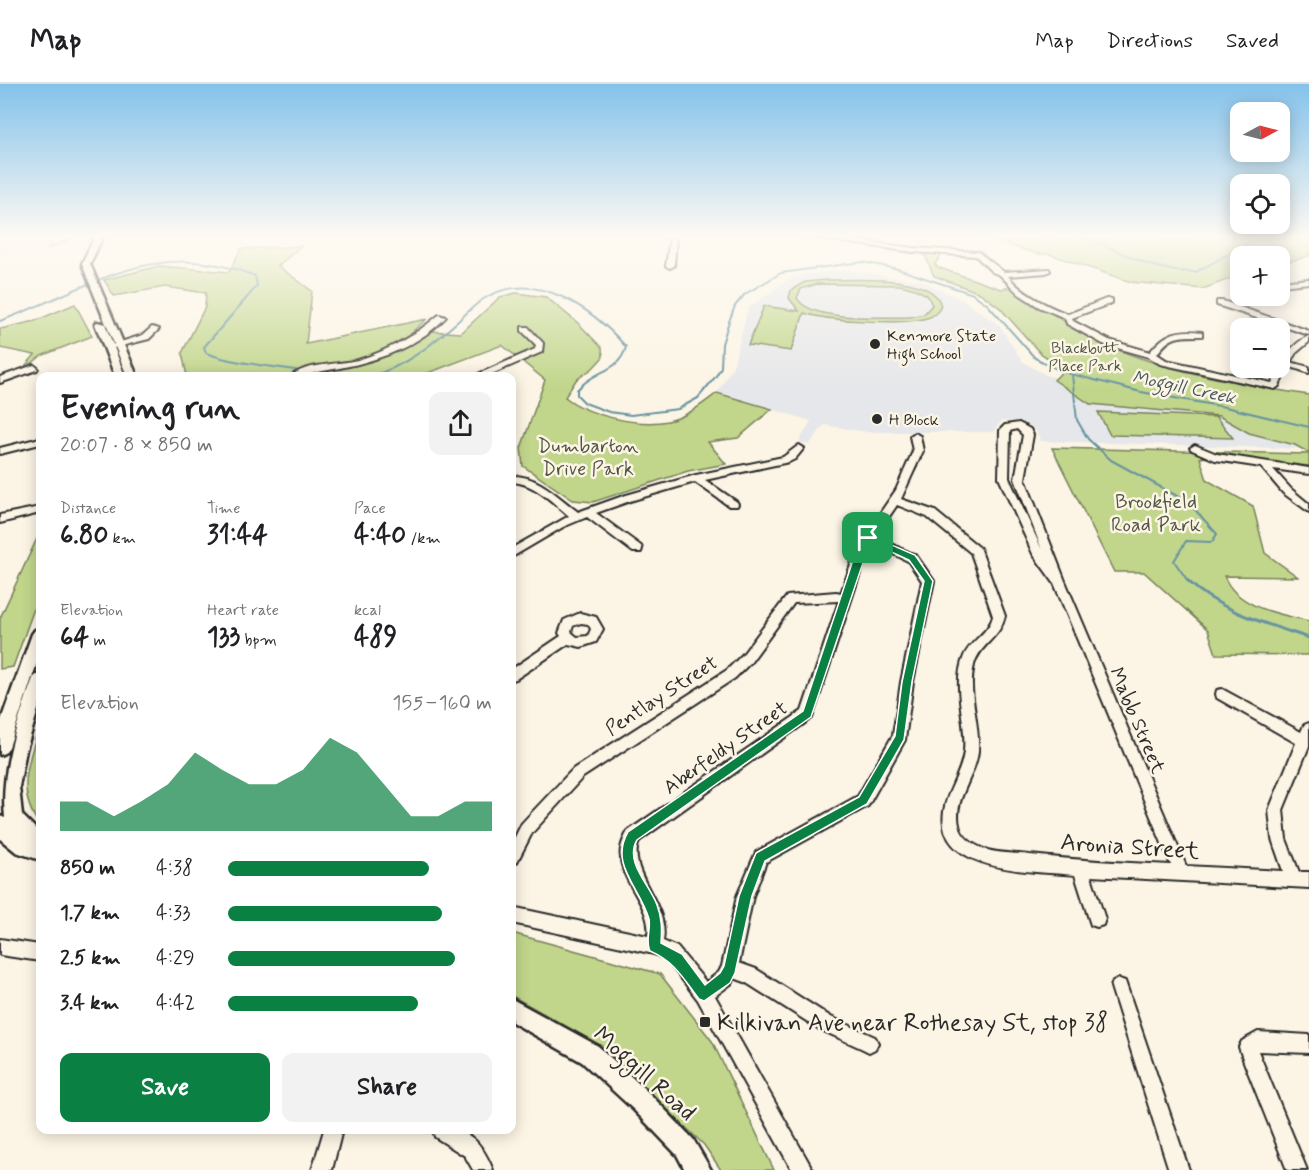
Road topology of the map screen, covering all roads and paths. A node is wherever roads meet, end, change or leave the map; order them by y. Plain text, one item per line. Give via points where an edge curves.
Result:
1 (91, 287) edge
2 (1014, 287) edge
3 (1108, 301) dead end
4 (1220, 303) dead end
5 (442, 317) dead end
6 (1068, 317) junction
7 (155, 329) dead end
8 (525, 329) dead end
9 (1199, 334) dead end
10 (1309, 335) edge
11 (114, 346) junction
12 (1152, 355) junction
13 (1290, 356) edge
14 (1290, 364) edge
15 (34, 368) dead end
16 (1309, 370) edge
17 (119, 372) edge
18 (130, 372) edge
19 (306, 372) edge
20 (493, 372) edge
21 (1230, 378) edge
22 (1230, 378) edge
23 (1280, 378) edge
24 (0, 380) edge
25 (915, 436) dead end
26 (36, 442) edge
27 (799, 448) dead end
28 (1196, 448) dead end
29 (0, 451) edge
30 (1263, 463) junction
31 (1309, 471) edge
32 (516, 478) edge
33 (696, 478) junction
34 (895, 500) junction
35 (733, 504) dead end
36 (1309, 509) edge
37 (36, 511) edge
38 (588, 512) junction
39 (576, 516) junction
40 (0, 519) edge
41 (868, 538) junction
42 (637, 549) dead end
43 (516, 551) edge
44 (1059, 581) junction
45 (844, 598) junction
46 (568, 638) dead end
47 (36, 646) edge
48 (516, 672) edge
49 (36, 689) edge
50 (1222, 694) dead end
51 (19, 696) junction
52 (36, 697) edge
53 (1306, 735) edge
54 (0, 747) edge
55 (0, 825) edge
56 (36, 840) edge
57 (516, 849) edge
58 (36, 850) edge
59 (1081, 868) junction
60 (1182, 874) junction
61 (1302, 879) edge
62 (516, 916) edge
63 (1097, 919) dead end
64 (654, 946) junction
65 (0, 947) edge
66 (36, 952) edge
67 (730, 968) junction
68 (1119, 987) dead end
69 (704, 994) junction
70 (516, 1012) edge
71 (869, 1043) dead end
72 (1309, 1044) edge
73 (332, 1134) edge
74 (448, 1134) edge
75 (322, 1170) edge
76 (483, 1170) edge
77 (699, 1170) edge
78 (803, 1170) edge
79 (1179, 1170) edge
80 (1297, 1170) edge

1 - 11 main road
2 - 6 street
3 - 6 street
4 - 10 street
5 - 19 street via 428,330 369,360
6 - 12 street via 1070,322 1106,342
7 - 11 street via 146,337
8 - 20 street via 540,345 539,350
9 - 12 street via 1165,338
10 - 13 street
11 - 17 main road
11 - 18 main road
12 - 21 street via 1190,370
14 - 16 street
15 - 24 street
22 - 23 street via 1270,386 1277,385
25 - 34 street, Aberfeldy Street via 918,451
26 - 29 street
27 - 33 street via 786,460
28 - 30 street via 1215,457
30 - 31 street
30 - 36 street
32 - 39 street via 529,481
33 - 35 street
33 - 38 street
34 - 41 street, Aberfeldy Street
34 - 59 street, Aronia Street via 931,514 976,551 999,616 968,662 971,753 953,805 950,821 955,836 970,850 989,858
37 - 40 street
38 - 39 street
38 - 42 street
39 - 43 street
41 - 45 street, Aberfeldy Street
41 - 67 street via 912,558 928,581 900,736 863,801 761,857 745,896
44 - 44 street, Mabb Street via 1038,554 1004,478 1008,427 1024,428 1028,435 1020,479
44 - 60 street, Mabb Street
45 - 57 street, Pentlay Street via 791,599 731,674 579,772 527,828
45 - 64 street, Aberfeldy Street via 807,714 633,836 627,845 627,860 656,922
46 - 48 street
47 - 51 main road
49 - 51 street
50 - 53 street
51 - 54 main road
52 - 56 main road via 9,774 8,790 15,821
53 - 61 street via 1276,810 1279,839
55 - 58 main road via 15,843
59 - 60 street, Aronia Street
59 - 63 street
60 - 61 street, Aronia Street
62 - 64 street
64 - 69 street via 671,953
65 - 66 street
67 - 69 street via 725,978
67 - 71 street via 750,975 825,1023
68 - 79 street
69 - 78 street
70 - 77 main road, Moggill Road via 590,1054 685,1147
72 - 80 street via 1258,1041 1248,1047
73 - 75 street
74 - 76 street via 472,1149

